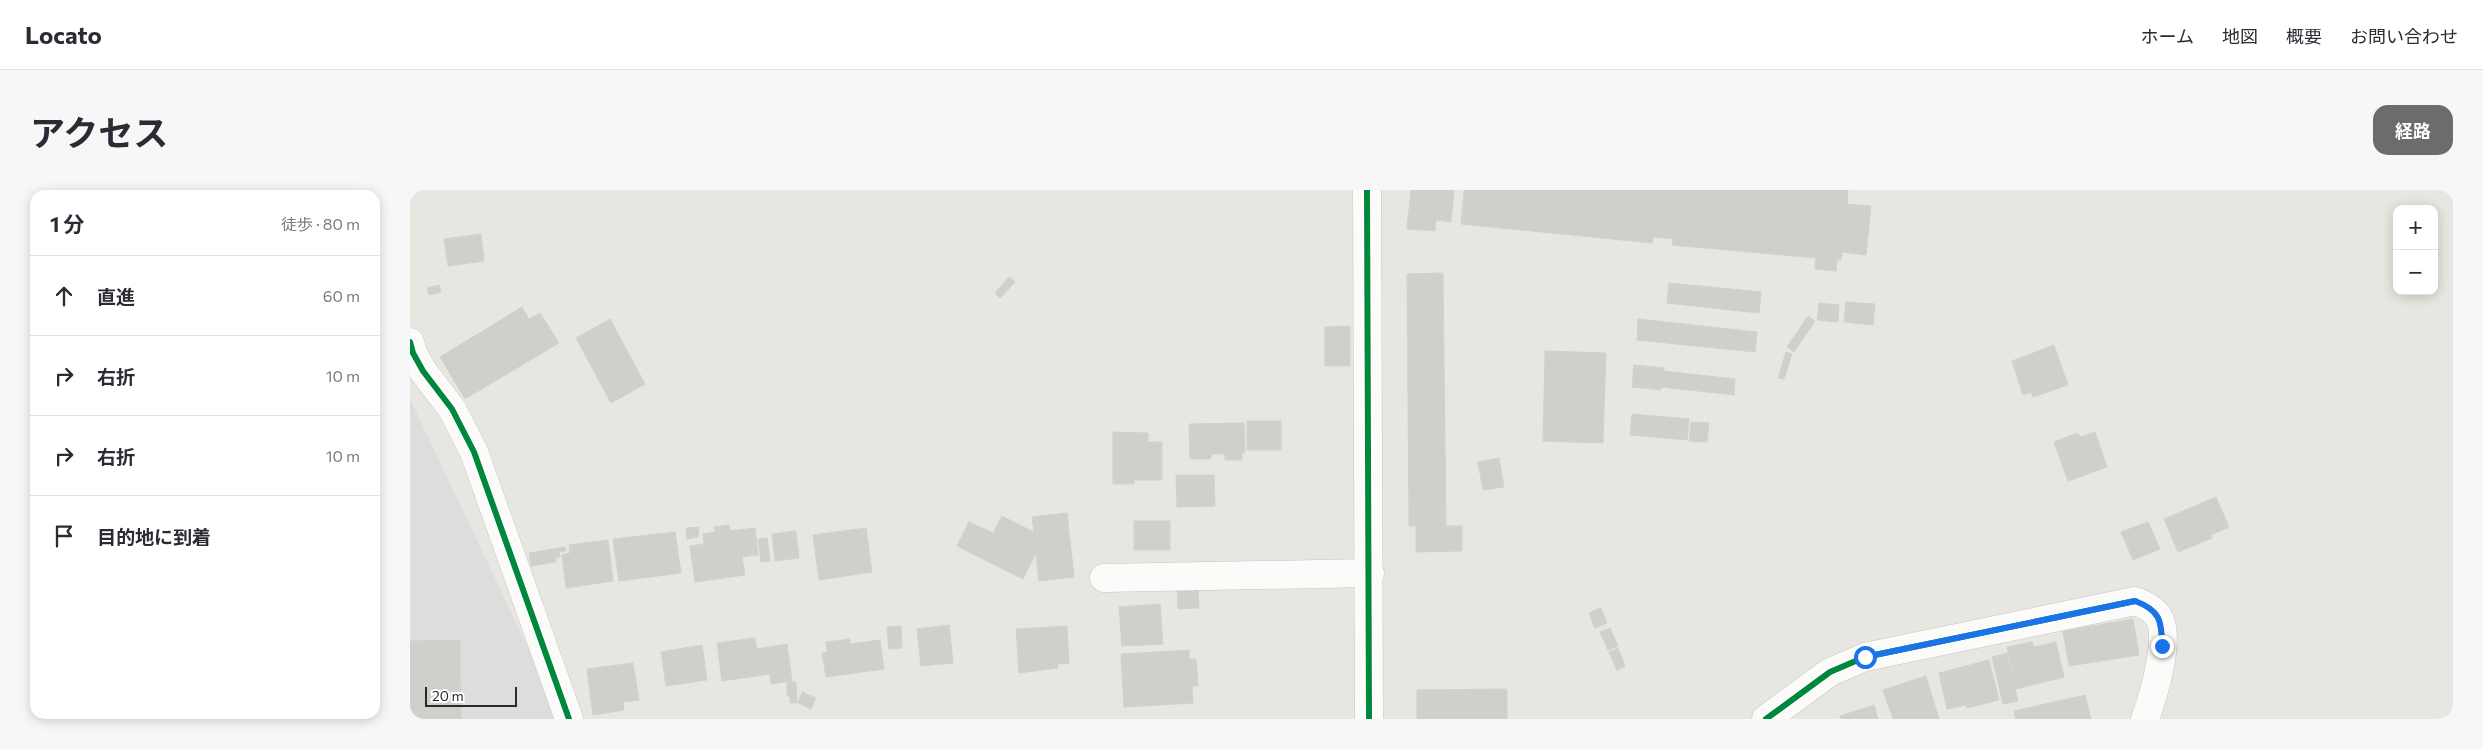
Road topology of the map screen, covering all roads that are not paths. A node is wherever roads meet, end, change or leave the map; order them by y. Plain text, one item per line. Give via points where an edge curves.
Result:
1 (1367, 190) edge
2 (410, 342) edge
3 (1370, 573) junction
4 (1104, 578) dead end
5 (569, 719) edge
6 (1369, 719) edge
7 (1766, 719) edge
8 (2145, 719) edge

1 - 3 street
2 - 5 street via 420,365 452,409 474,452
3 - 4 street
3 - 6 street
7 - 8 street via 1830,672 1865,657 2135,601 2147,606 2158,617 2162,628 2154,695

